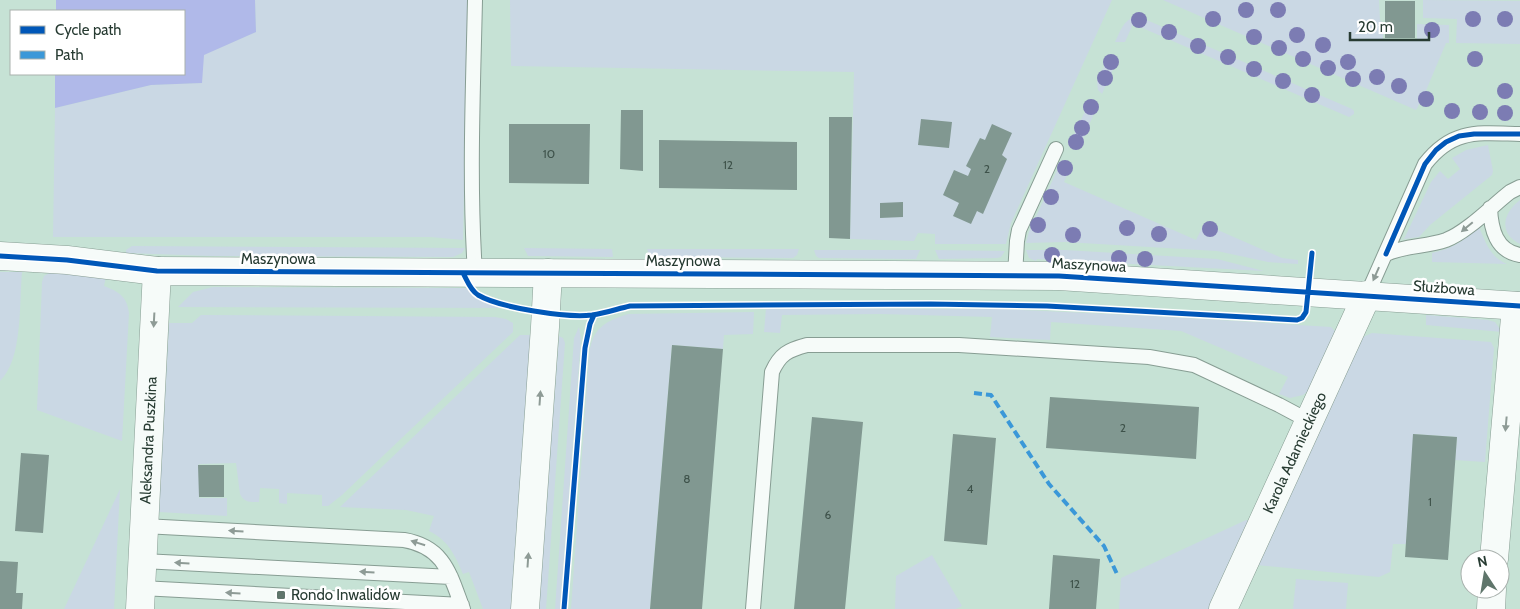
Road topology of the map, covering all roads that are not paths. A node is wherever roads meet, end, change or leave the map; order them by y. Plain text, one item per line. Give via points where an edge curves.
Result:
1 (475, 0) edge
2 (1520, 134) edge
3 (1056, 149) dead end
4 (1520, 187) edge
5 (1490, 208) junction
6 (1386, 254) junction
7 (1520, 255) edge
8 (0, 256) edge
9 (157, 271) junction
10 (474, 273) junction
11 (548, 273) junction
12 (1015, 275) junction
13 (1367, 295) junction
14 (1518, 306) edge
15 (1515, 390) edge
16 (1309, 421) junction
17 (144, 526) junction
18 (1495, 549) edge
19 (142, 561) junction
20 (451, 576) junction
21 (141, 598) edge
22 (462, 607) edge
23 (525, 609) edge
24 (753, 609) edge
25 (1223, 609) edge

1 - 10 lane
2 - 6 lane via 1460,136 1436,150 1425,164
3 - 12 lane via 1019,230
4 - 5 lane
5 -> 6 lane via 1458,235
5 - 7 lane via 1491,221 1501,246
6 -> 13 lane
8 - 9 street, Maszynowa
9 - 10 street, Maszynowa
9 -> 17 street, Aleksandra Puszkina
10 - 11 street, Maszynowa
11 - 12 street, Maszynowa
23 -> 11 street
12 - 13 street, Maszynowa
13 - 14 street, Służbowa
13 - 16 street, Karola Adamieckiego
14 - 15 street
15 -> 18 street
16 - 24 lane via 1194,365 1149,357 959,345 807,345 796,348 786,352 772,372
16 - 25 street, Karola Adamieckiego
17 - 19 street, Aleksandra Puszkina
20 -> 17 lane via 437,555 417,542
20 -> 19 lane
19 - 21 street, Aleksandra Puszkina
20 - 22 lane
22 -> 21 lane

